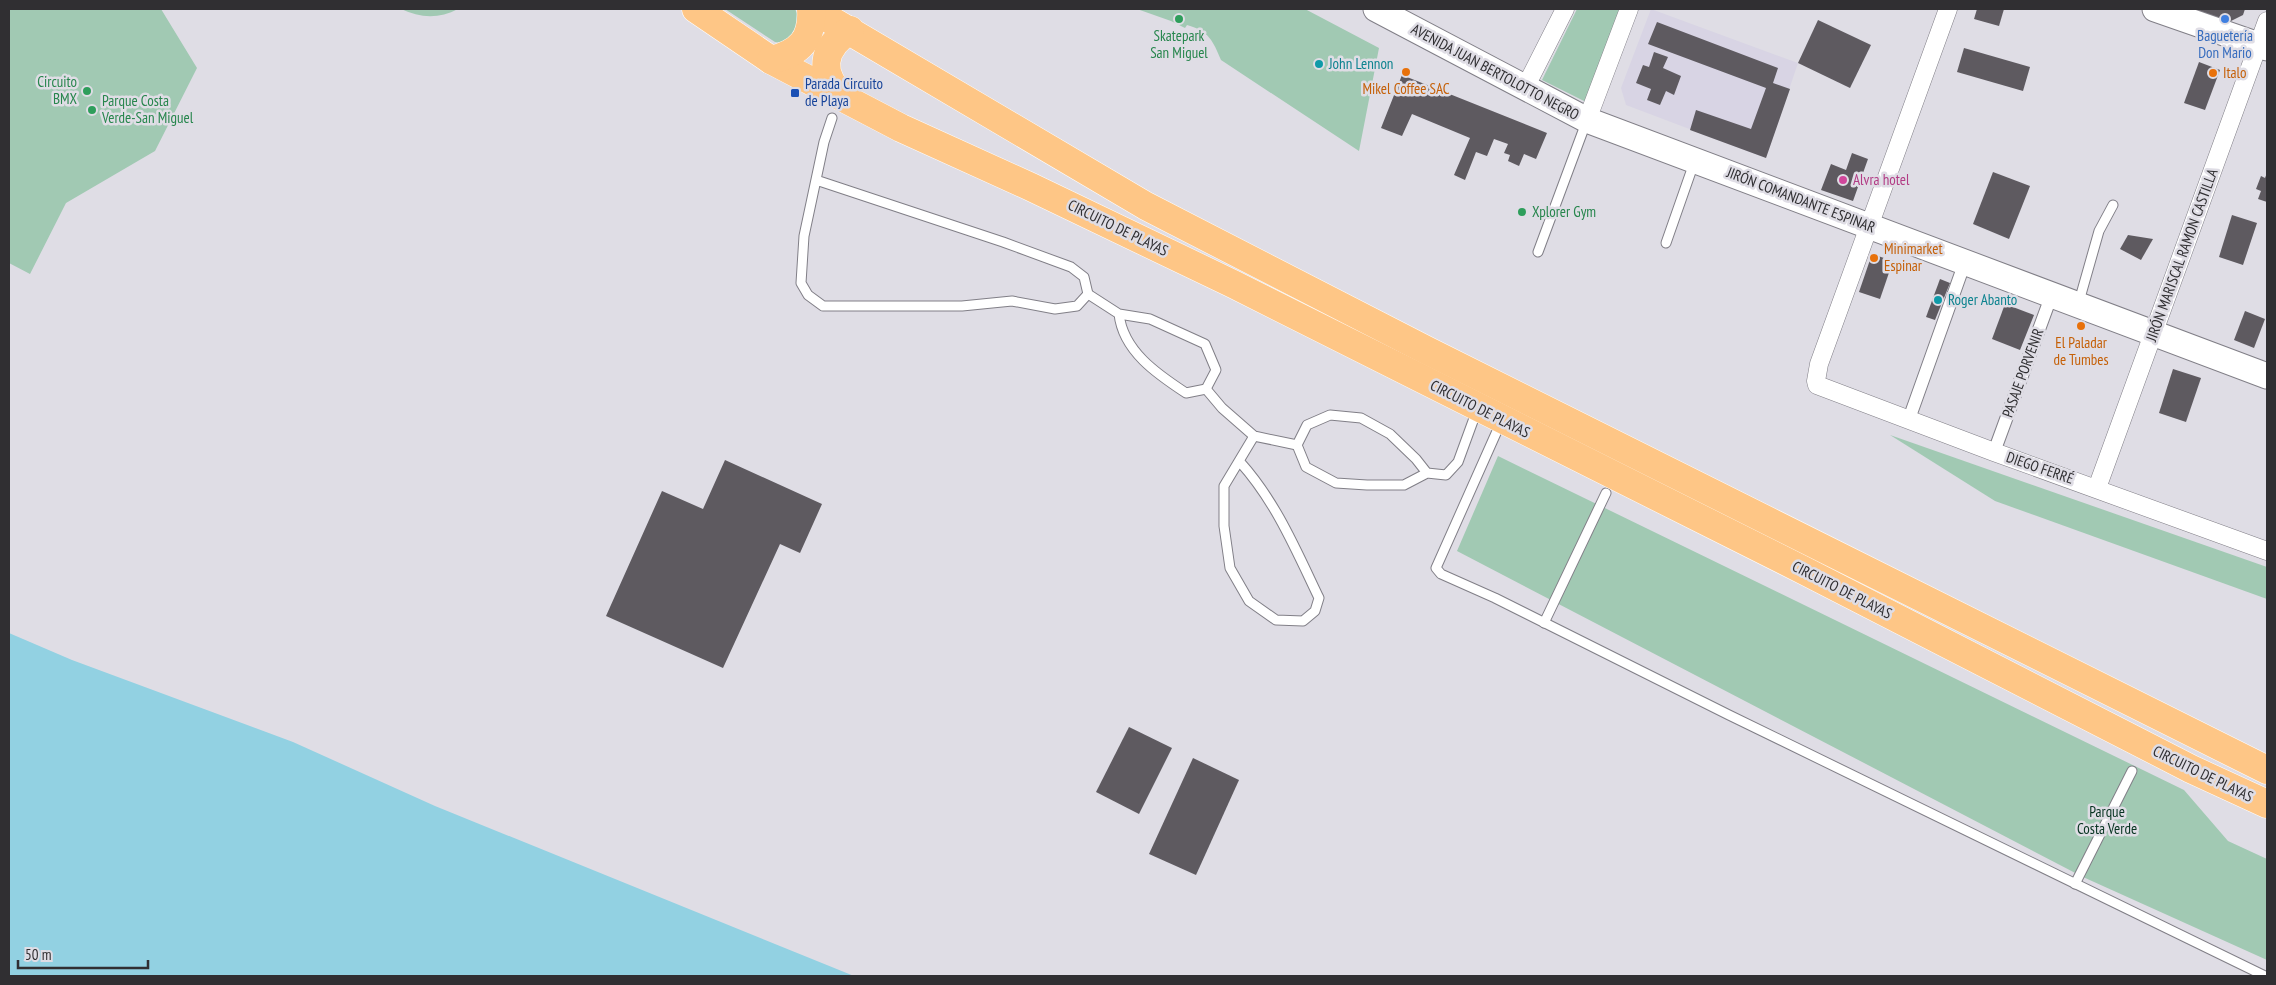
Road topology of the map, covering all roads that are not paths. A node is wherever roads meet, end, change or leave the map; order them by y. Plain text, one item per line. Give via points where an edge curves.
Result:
1 (696, 9) edge
2 (812, 9) edge
3 (1376, 9) edge
4 (1565, 9) edge
5 (1628, 9) edge
6 (1948, 9) edge
7 (2155, 9) edge
8 (2267, 21) edge
9 (850, 30) junction
10 (2263, 46) edge
11 (772, 60) junction
12 (1525, 88) junction
13 (838, 108) junction
14 (1587, 120) junction
15 (1695, 161) junction
16 (816, 180) junction
17 (2113, 206) dead end
18 (1868, 226) junction
19 (1666, 243) dead end
20 (1538, 252) dead end
21 (1965, 262) junction
22 (1088, 294) junction
23 (2052, 294) junction
24 (2078, 305) junction
25 (1119, 314) junction
26 (2153, 333) junction
27 (2267, 376) edge
28 (1206, 389) junction
29 (1490, 414) junction
30 (1908, 418) junction
31 (1254, 436) junction
32 (1297, 445) junction
33 (1994, 452) junction
34 (1240, 462) junction
35 (1427, 473) junction
36 (2097, 488) junction
37 (1606, 494) dead end
38 (2267, 551) edge
39 (1544, 623) junction
40 (2267, 770) edge
41 (2132, 771) dead end
42 (2267, 804) edge
43 (2075, 884) junction
44 (2265, 976) edge

1 - 11 highway, CIRCUITO DE PLAYAS
2 - 9 highway, CIRCUITO DE PLAYAS
2 - 11 highway via 808,37 799,49
3 - 12 main road, AVENIDA JUAN BERTOLOTTO NEGRO
4 - 12 street
5 - 14 street
6 - 18 street
7 - 10 main road
8 - 10 street, JIRÓN MARISCAL RAMON CASTILLA
9 - 13 highway via 838,38 826,62 827,76 834,88
9 - 40 highway, CIRCUITO DE PLAYAS via 1146,206 1428,351
10 - 26 street, JIRÓN MARISCAL RAMON CASTILLA
11 - 13 highway, CIRCUITO DE PLAYAS
12 - 14 main road, AVENIDA JUAN BERTOLOTTO NEGRO
13 - 16 lane
13 - 29 highway, CIRCUITO DE PLAYAS via 901,128 1040,191 1234,284
14 - 15 main road, JIRÓN COMANDANTE ESPINAR
14 - 20 lane
15 - 18 main road, JIRÓN COMANDANTE ESPINAR
15 - 19 lane
16 - 22 lane via 1071,267 1084,277
16 - 22 lane via 804,236 801,283 808,295 823,306 962,306 1012,301 1055,308 1077,306
17 - 24 lane via 2099,231
18 - 21 main road, JIRÓN COMANDANTE ESPINAR
18 - 30 street, DIEGO FERRÉ via 1819,364 1816,381 1817,385
21 - 23 main road, JIRÓN COMANDANTE ESPINAR
21 - 30 street
22 - 25 lane
23 - 24 main road, JIRÓN COMANDANTE ESPINAR
23 - 33 street, PASAJE PORVENIR
24 - 26 main road, JIRÓN COMANDANTE ESPINAR
25 - 28 lane via 1120,328 1136,354 1186,393
25 - 28 lane via 1150,319 1205,344 1216,370
26 - 27 main road, JIRÓN COMANDANTE ESPINAR
26 - 36 street, JIRÓN MARISCAL RAMON CASTILLA
28 - 31 lane
29 - 35 lane via 1446,475
29 - 39 lane via 1436,568 1441,574
29 - 42 highway, CIRCUITO DE PLAYAS via 2191,769
30 - 33 street, DIEGO FERRÉ
31 - 32 lane
31 - 34 lane
32 - 35 lane via 1306,467 1336,482 1404,485
32 - 35 lane via 1307,425 1330,415 1361,418 1390,434
33 - 36 street, DIEGO FERRÉ
34 - 34 lane via 1224,486 1224,526 1230,568 1249,601 1276,620 1303,621 1315,612 1318,598 1284,523 1257,480
36 - 38 street, DIEGO FERRÉ
37 - 39 lane
39 - 43 lane
41 - 43 lane
43 - 44 lane

